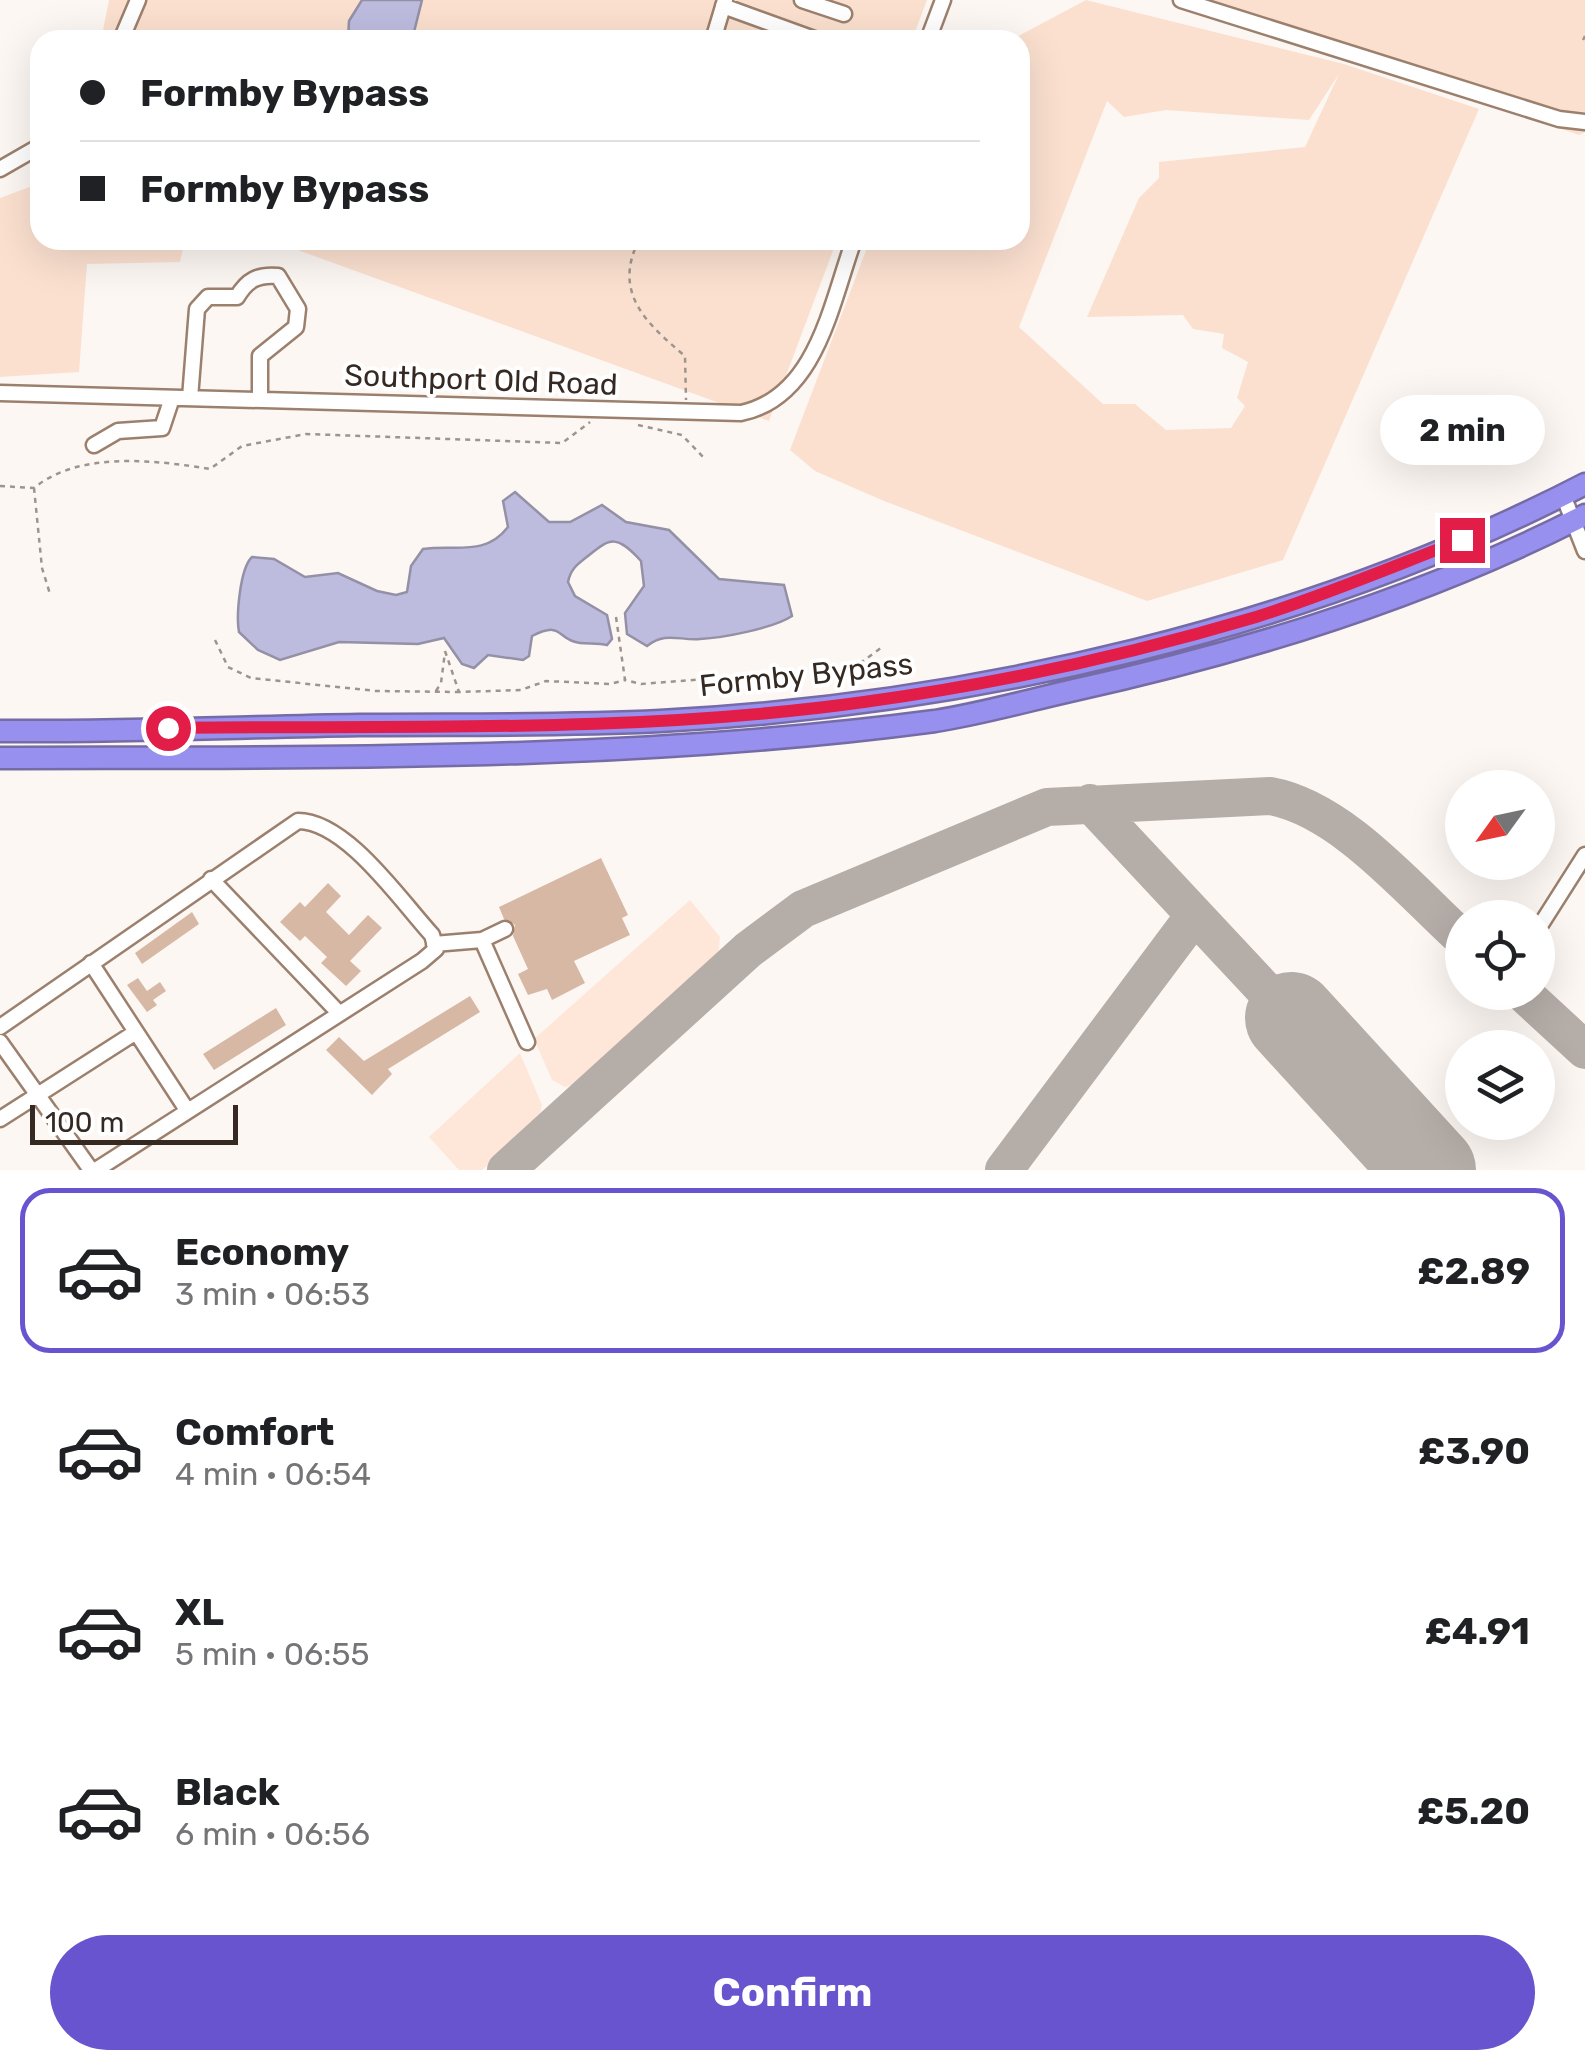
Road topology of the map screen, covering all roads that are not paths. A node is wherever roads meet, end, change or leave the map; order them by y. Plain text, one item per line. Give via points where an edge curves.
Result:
1 (138, 0) edge
2 (802, 0) edge
3 (942, 0) edge
4 (1181, 0) edge
5 (724, 3) edge
6 (844, 14) dead end
7 (125, 30) edge
8 (717, 30) edge
9 (793, 30) edge
10 (932, 30) edge
11 (1585, 122) edge
12 (30, 152) edge
13 (0, 169) edge
14 (850, 250) edge
15 (0, 392) edge
16 (172, 398) junction
17 (190, 398) junction
18 (260, 400) junction
19 (94, 446) dead end
20 (1585, 484) edge
21 (1563, 495) junction
22 (1579, 518) edge
23 (1585, 551) edge
24 (0, 730) edge
25 (0, 758) edge
26 (1585, 855) edge
27 (212, 878) junction
28 (1555, 903) edge
29 (505, 929) dead end
30 (482, 940) junction
31 (434, 944) junction
32 (92, 963) junction
33 (338, 1012) junction
34 (0, 1028) edge
35 (136, 1032) junction
36 (0, 1042) edge
37 (527, 1042) dead end
38 (39, 1098) junction
39 (187, 1110) junction
40 (0, 1119) edge
41 (94, 1170) edge

1 - 7 street
2 - 6 street
3 - 10 street
4 - 11 street
5 - 8 street
5 - 9 street
12 - 13 street
14 - 18 street, Southport Old Road via 816,347 788,390 754,410 684,414
15 - 16 street, Southport Old Road
16 - 17 street, Southport Old Road
16 - 19 street via 162,428 118,431
17 - 18 street, Southport Old Road
17 - 18 street via 197,309 208,297 237,297 246,282 265,274 278,276 298,309 296,327 260,356
20 - 21 highway, Formby Bypass
21 - 22 street
21 - 24 highway, Formby Bypass via 1260,616 1058,669 862,703 660,721
22 - 23 street
22 - 25 highway, Formby Bypass via 1420,587 1256,645 938,720 700,745 436,757
26 - 28 street
27 - 31 street via 285,826 313,821 344,840
27 - 32 street
27 - 33 street
29 - 30 street
30 - 31 street
30 - 37 street
31 - 33 street via 422,962
32 - 34 street
32 - 35 street
33 - 39 street
35 - 38 street
35 - 39 street
36 - 38 street
38 - 40 street
38 - 41 street
39 - 41 street

